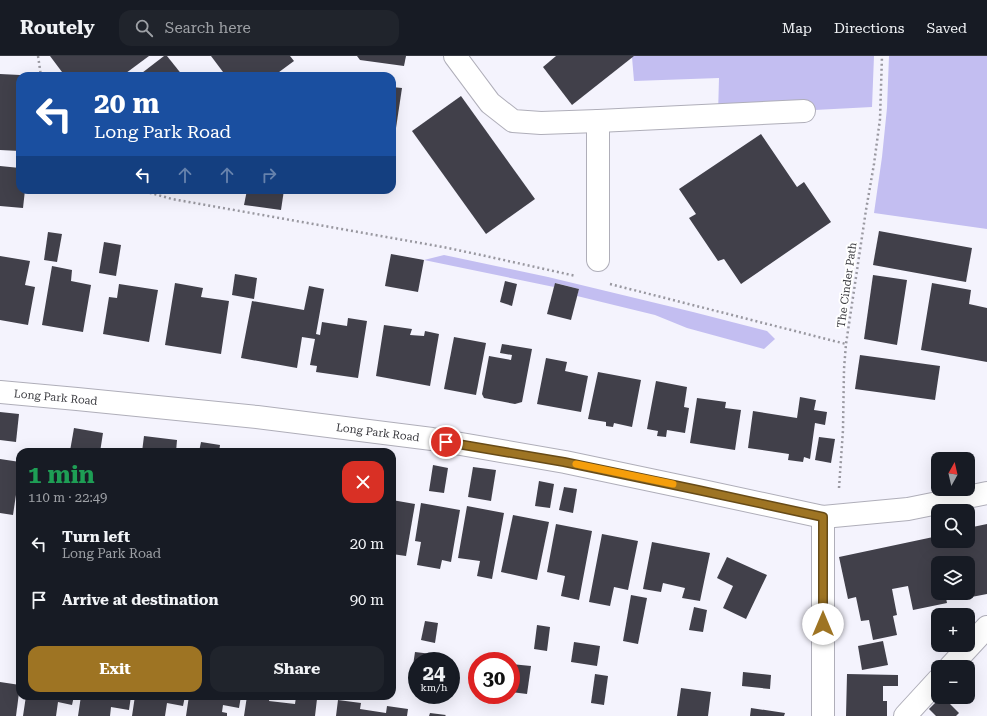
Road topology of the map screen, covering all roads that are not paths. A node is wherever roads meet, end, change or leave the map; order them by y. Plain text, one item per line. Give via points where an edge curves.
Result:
1 (455, 56) edge
2 (804, 111) dead end
3 (598, 121) junction
4 (598, 260) dead end
5 (0, 392) edge
6 (987, 493) edge
7 (830, 517) junction
8 (987, 627) edge
9 (956, 660) edge
10 (931, 688) edge
11 (823, 716) edge
12 (905, 716) edge

1 - 3 street via 490,103 513,121
2 - 3 street
3 - 4 street
5 - 7 street, Long Park Road via 257,417 432,439 564,462
6 - 7 street, Long Park Road via 908,509
7 - 11 street
8 - 9 street
10 - 12 street

